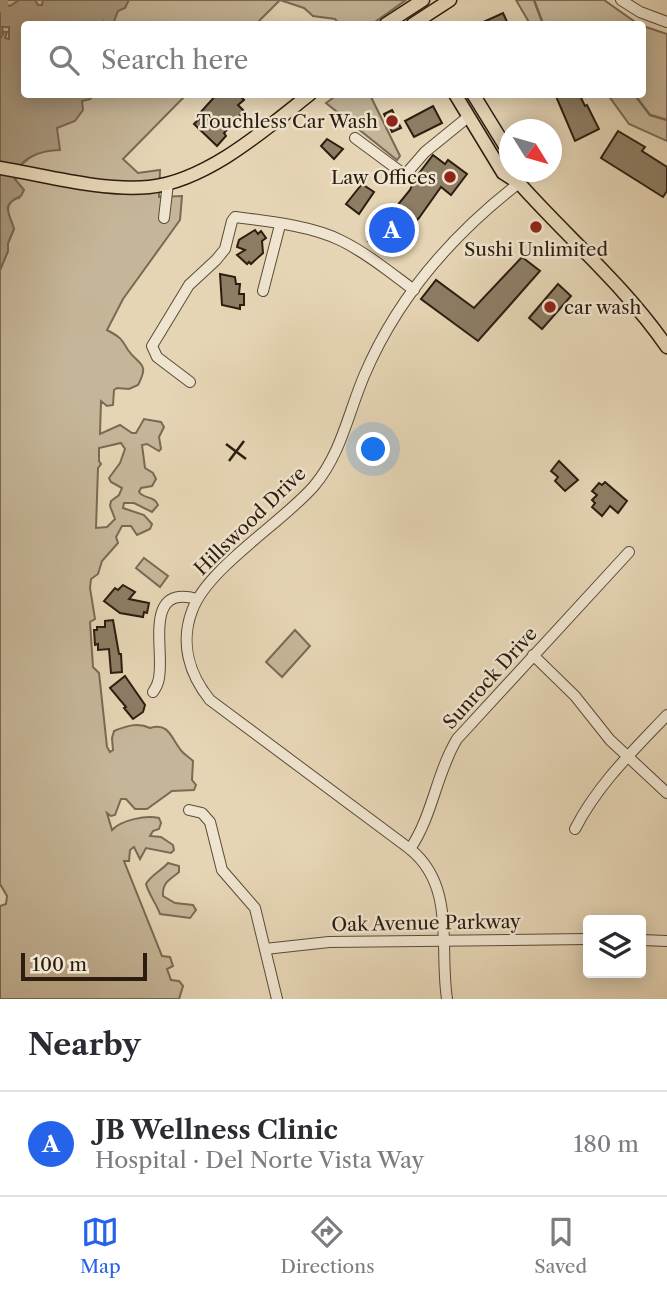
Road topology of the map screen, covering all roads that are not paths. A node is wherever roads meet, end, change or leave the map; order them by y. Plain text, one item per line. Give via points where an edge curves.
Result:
1 (450, 0) edge
2 (621, 0) edge
3 (407, 4) edge
4 (427, 4) edge
5 (389, 21) edge
6 (415, 21) edge
7 (418, 21) edge
8 (436, 21) edge
9 (667, 22) edge
10 (305, 98) edge
11 (457, 98) edge
12 (475, 98) edge
13 (468, 117) junction
14 (499, 137) edge
15 (355, 138) dead end
16 (499, 167) edge
17 (0, 168) edge
18 (513, 182) edge
19 (523, 182) edge
20 (167, 183) junction
21 (163, 218) dead end
22 (280, 225) junction
23 (414, 290) junction
24 (263, 291) dead end
25 (667, 347) edge
26 (190, 382) dead end
27 (629, 552) dead end
28 (197, 599) junction
29 (533, 655) junction
30 (153, 692) dead end
31 (667, 715) edge
32 (628, 756) junction
33 (667, 793) edge
34 (189, 810) dead end
35 (575, 829) dead end
36 (410, 849) junction
37 (583, 939) edge
38 (646, 940) edge
39 (444, 941) junction
40 (667, 941) edge
41 (265, 949) junction
42 (277, 999) edge
43 (447, 999) edge

1 - 4 main road
2 - 9 street
3 - 4 main road
3 - 5 main road
3 - 6 main road
4 - 7 main road
4 - 8 main road
10 - 20 main road via 212,165
11 - 13 main road
12 - 14 main road
13 - 15 street via 405,175
13 - 16 main road
17 - 20 main road via 133,188
18 - 23 street, Hillswood Drive via 459,234
19 - 25 main road
20 - 21 street
22 - 23 street via 341,240
22 - 24 street
22 - 26 street via 233,219 225,248 189,285 152,346 157,358
23 - 28 street, Hillswood Drive via 376,351 327,469 305,496 211,580
27 - 29 street, Sunrock Drive
28 - 30 street via 173,598 163,611 158,636 159,681
28 - 36 street, Hillswood Drive via 187,646 191,669 210,700
29 - 32 street
29 - 36 street, Sunrock Drive via 457,739
31 - 32 street
32 - 33 street
32 - 35 street via 594,795
34 - 41 street via 202,813 210,822 219,864 255,908
36 - 39 street, Hillswood Drive via 427,866 438,887
37 - 39 street, Oak Avenue Parkway
38 - 40 street
39 - 41 street, Oak Avenue Parkway via 329,942
39 - 43 street, Hillswood Drive
41 - 42 street

